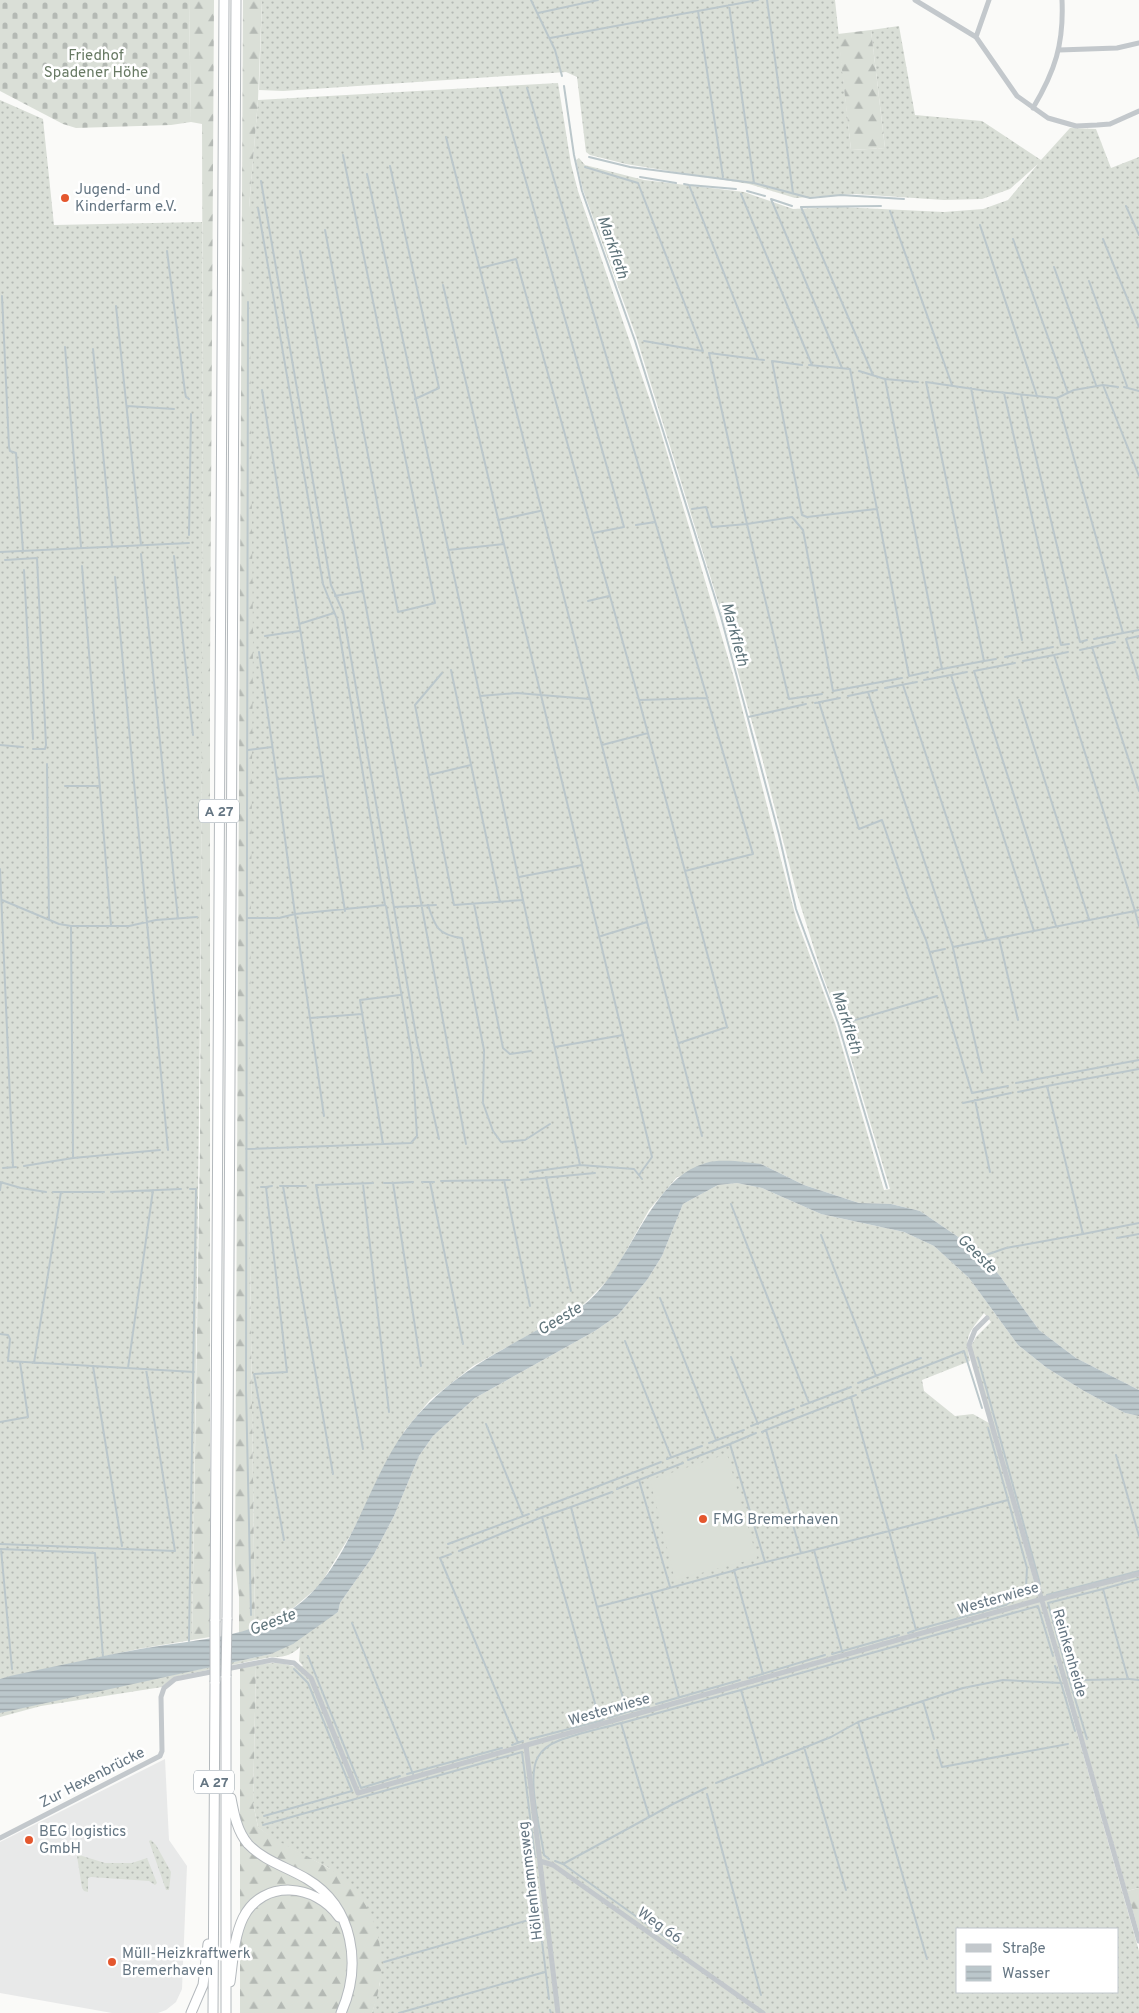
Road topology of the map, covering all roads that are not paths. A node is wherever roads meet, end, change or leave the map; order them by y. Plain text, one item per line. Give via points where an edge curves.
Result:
1 (224, 0) edge
2 (236, 0) edge
3 (915, 0) edge
4 (989, 0) edge
5 (1062, 0) edge
6 (924, 2) edge
7 (976, 37) junction
8 (1139, 43) edge
9 (1060, 50) junction
10 (1033, 108) junction
11 (1139, 111) edge
12 (987, 1318) dead end
13 (1139, 1574) edge
14 (1042, 1599) junction
15 (164, 1688) joint
16 (526, 1746) junction
17 (227, 1778) junction
18 (0, 1838) edge
19 (540, 1861) junction
20 (214, 1882) junction
21 (348, 1932) junction
22 (1139, 1941) edge
23 (191, 2013) edge
24 (213, 2013) edge
25 (226, 2013) edge
26 (341, 2013) edge
27 (558, 2013) edge
28 (764, 2013) edge

1 - 20 highway, A 27, bridge
2 - 17 highway, A 27, bridge
3 - 6 street
4 - 7 street
5 - 9 street
6 - 7 street
7 - 10 street via 1017,96
8 - 9 street via 1117,48
9 - 10 street
10 - 11 street via 1048,118 1076,126 1110,124
12 - 14 street, Reinkenheide via 975,1330 969,1345
13 - 14 street, Westerwiese
14 - 16 street, Westerwiese
14 - 22 street, Reinkenheide
15 - 16 street, Westerwiese via 175,1680 239,1665 272,1660 294,1663 311,1678 358,1793
15 - 18 street, Zur Hexenbrücke via 160,1756
16 - 19 street, Höllenhammsweg
17 - 21 highway via 236,1820 244,1839 266,1858 324,1890 336,1905
17 - 25 highway, A 27
19 - 27 street, Höllenhammsweg
19 - 28 street, Weg 66 via 553,1864
20 - 23 highway via 203,1984
20 - 24 highway, A 27
21 - 25 highway via 338,1915 312,1894 284,1890 260,1899 247,1912 238,1932
21 - 26 highway via 353,1967

